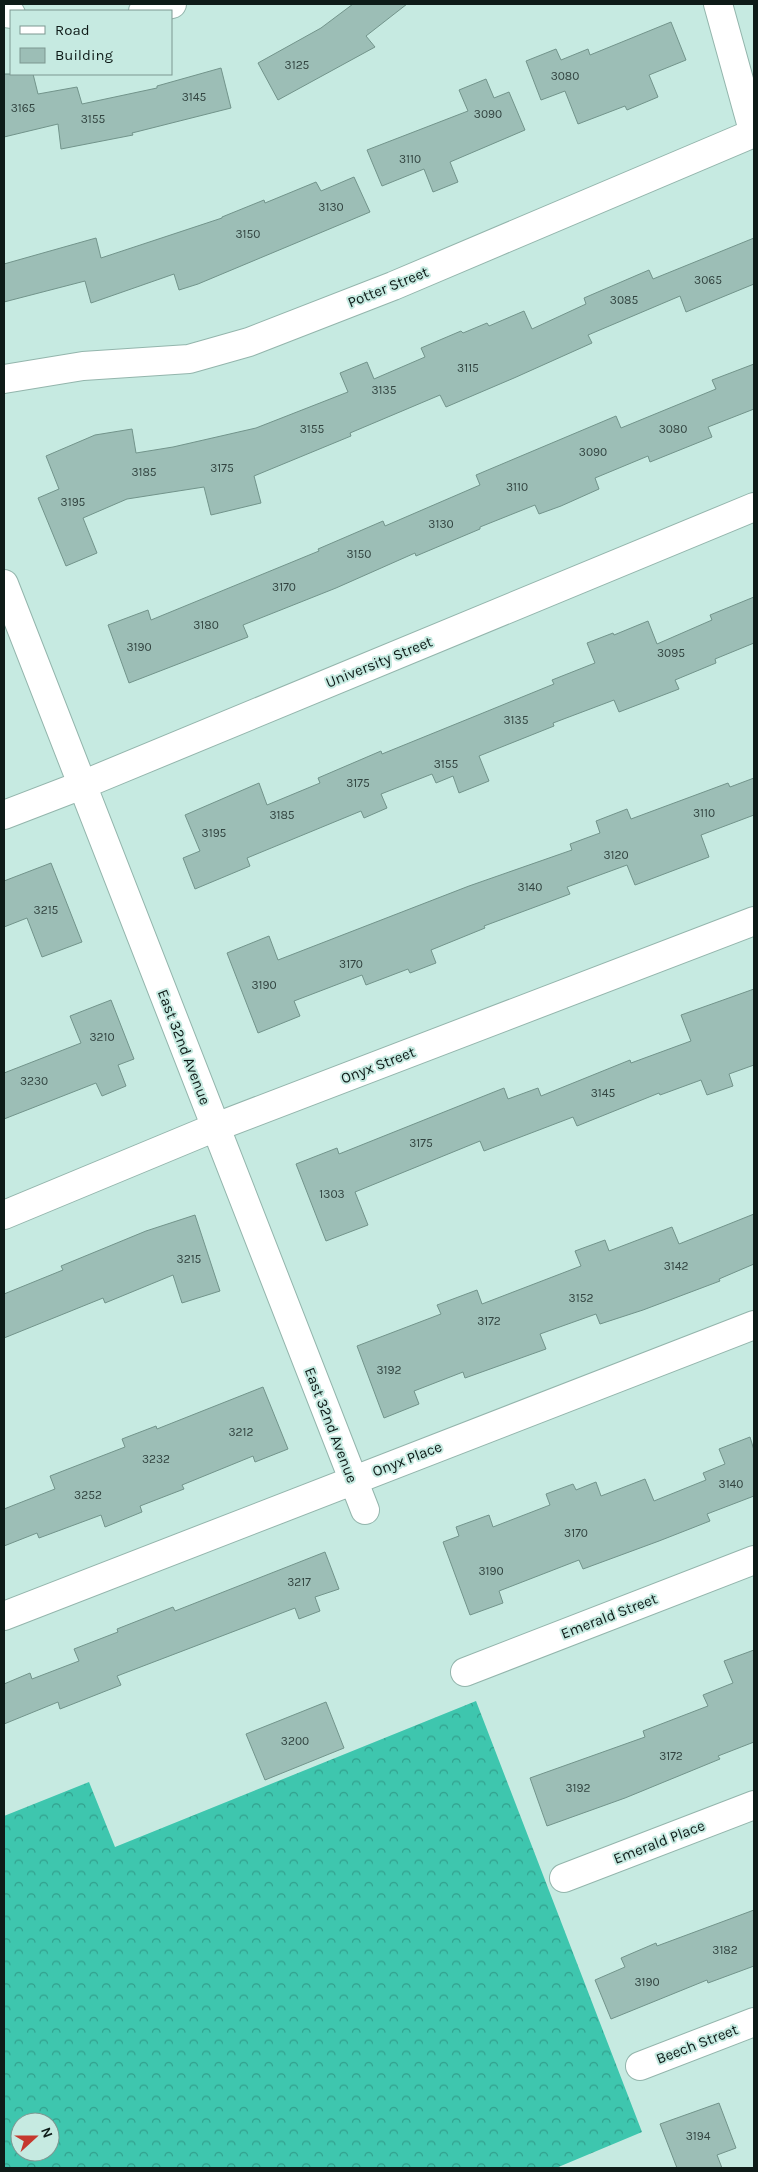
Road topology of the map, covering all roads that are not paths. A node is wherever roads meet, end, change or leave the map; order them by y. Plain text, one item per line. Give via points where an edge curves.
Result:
1 (172, 4) edge
2 (718, 4) edge
3 (146, 10) edge
4 (754, 133) edge
5 (4, 379) edge
6 (754, 507) edge
7 (4, 584) edge
8 (82, 785) junction
9 (4, 815) edge
10 (754, 921) edge
11 (216, 1128) junction
12 (4, 1215) edge
13 (754, 1325) edge
14 (353, 1480) junction
15 (365, 1510) dead end
16 (754, 1560) edge
17 (4, 1616) edge
18 (465, 1672) dead end
19 (754, 1805) edge
20 (564, 1878) dead end
21 (754, 2022) edge
22 (640, 2066) dead end

1 - 3 street
2 - 4 street
4 - 5 street, Potter Street via 393,286 249,342 189,358 84,366
6 - 8 street, University Street
7 - 8 street, East 32nd Avenue
8 - 9 street, University Street
8 - 11 street, East 32nd Avenue
10 - 11 street, Onyx Street
11 - 12 street, Onyx Street
11 - 14 street, East 32nd Avenue
13 - 14 street, Onyx Place
14 - 15 street, East 32nd Avenue
14 - 17 street, Onyx Place
16 - 18 street, Emerald Street
19 - 20 street, Emerald Place
21 - 22 street, Beech Street

